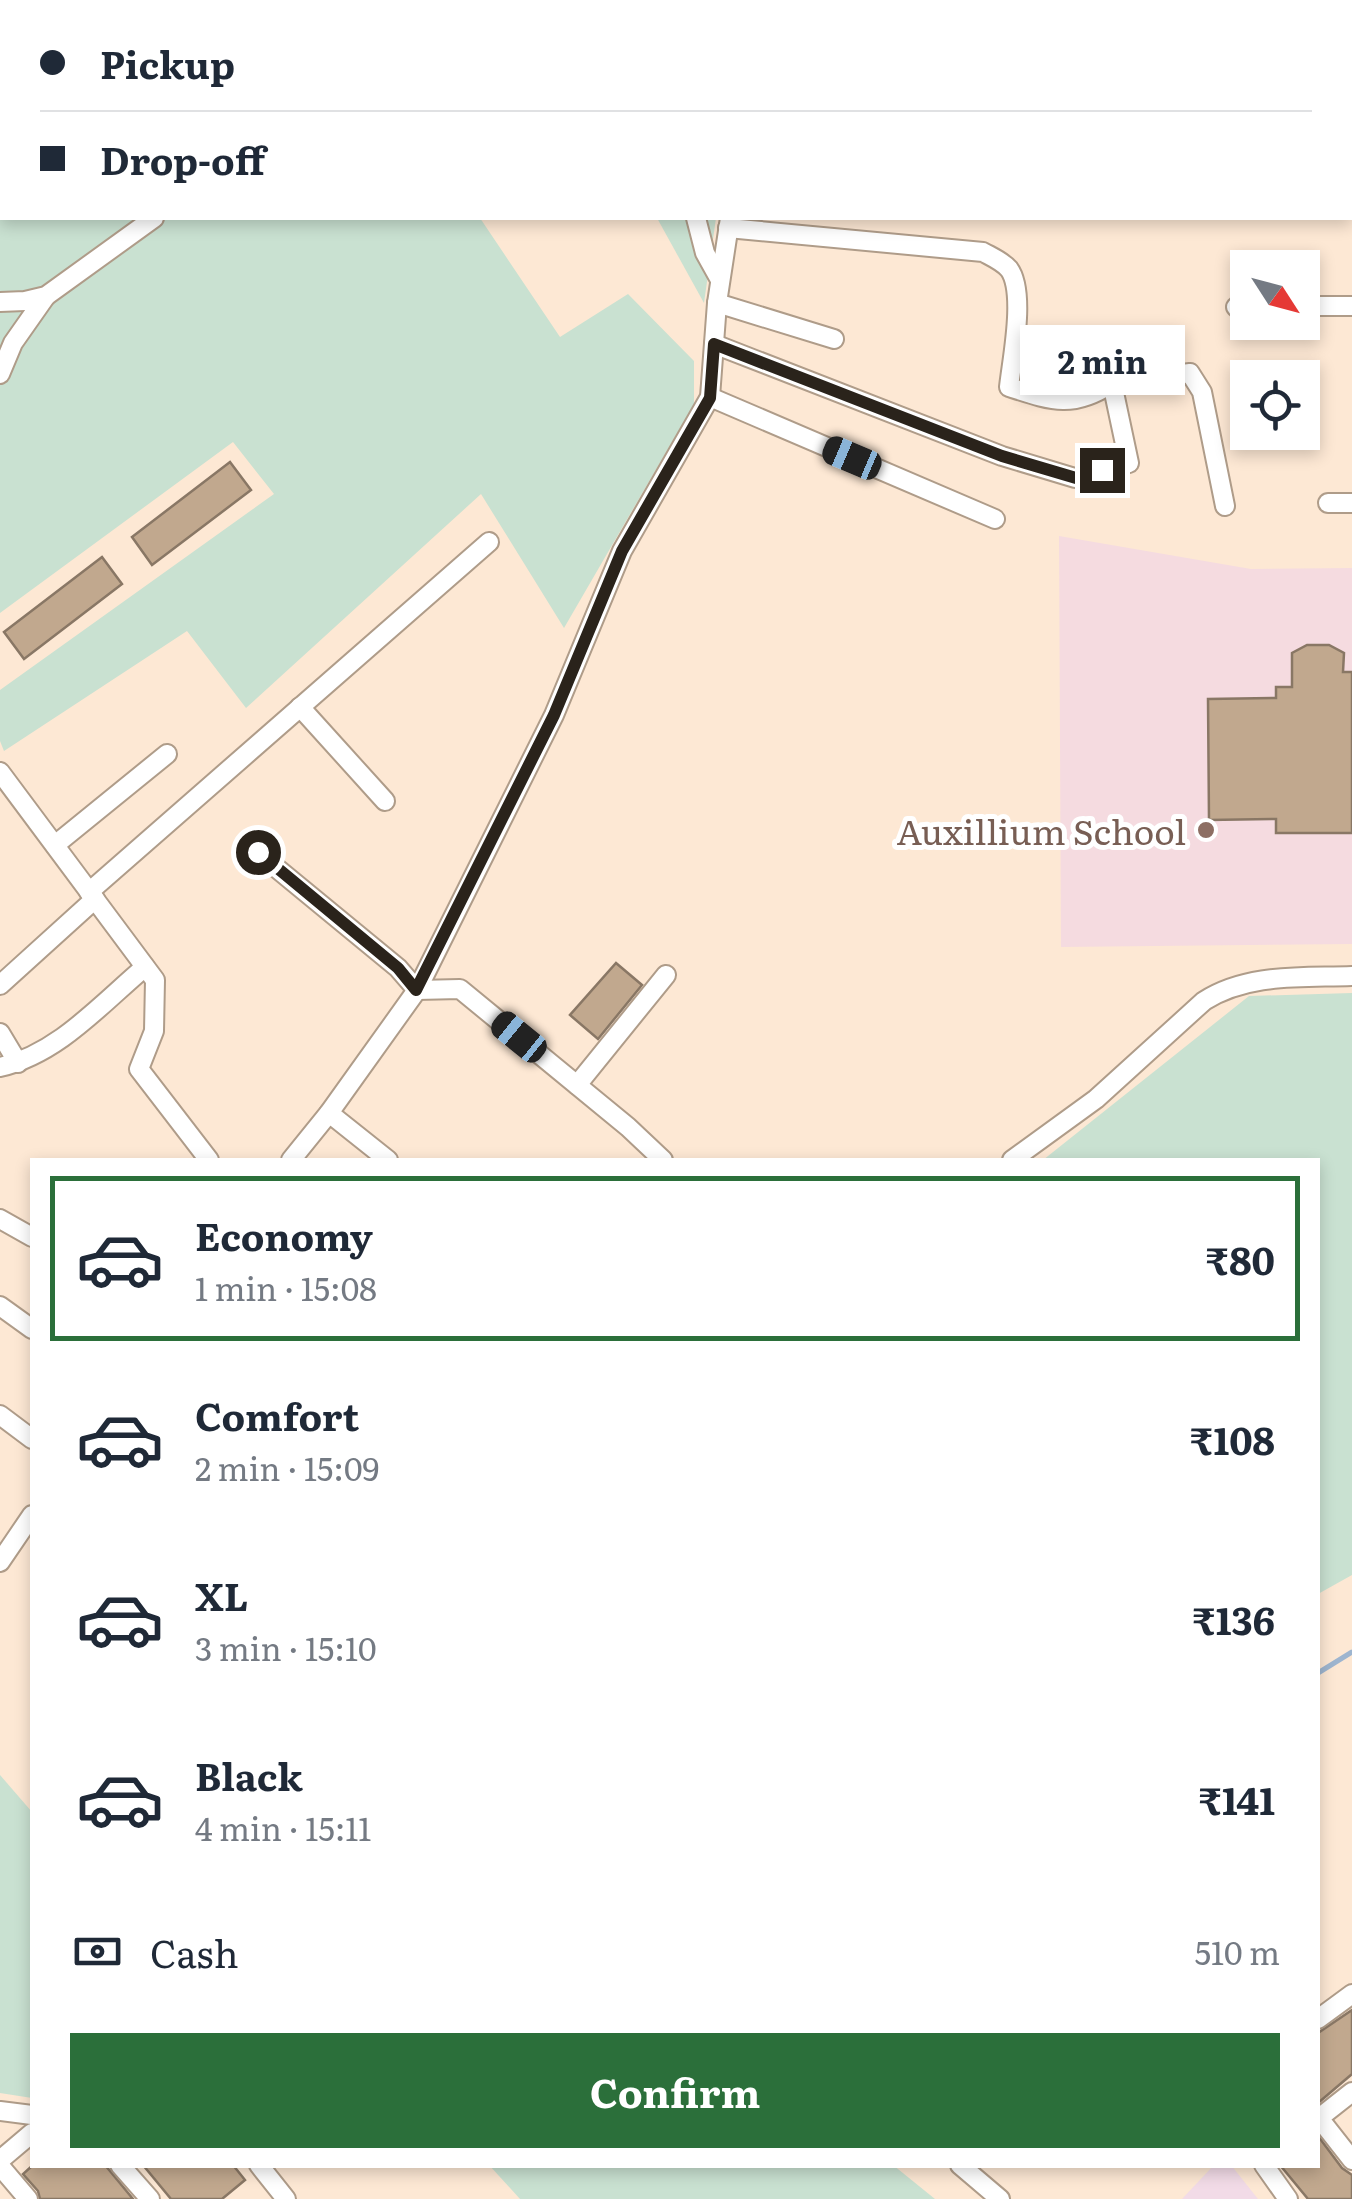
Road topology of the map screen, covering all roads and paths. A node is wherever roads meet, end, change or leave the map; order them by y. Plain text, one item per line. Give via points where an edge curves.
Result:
1 (151, 220) edge
2 (697, 220) edge
3 (729, 223) edge
4 (720, 280) junction
5 (46, 296) junction
6 (0, 302) edge
7 (717, 303) junction
8 (1320, 306) edge
9 (1352, 306) edge
10 (834, 339) dead end
11 (714, 344) junction
12 (0, 374) edge
13 (1112, 383) junction
14 (710, 398) junction
15 (1328, 503) dead end
16 (1352, 503) edge
17 (1225, 506) dead end
18 (995, 519) dead end
19 (489, 542) dead end
20 (300, 707) junction
21 (167, 754) dead end
22 (0, 772) edge
23 (385, 800) dead end
24 (55, 845) junction
25 (258, 852) dead end
26 (92, 896) junction
27 (145, 967) junction
28 (666, 976) dead end
29 (1352, 976) edge
30 (0, 985) edge
31 (416, 990) junction
32 (0, 1033) edge
33 (9, 1065) edge
34 (577, 1085) junction
35 (329, 1113) junction
36 (207, 1158) edge
37 (293, 1158) edge
38 (385, 1158) edge
39 (661, 1158) edge
40 (1015, 1158) edge
41 (0, 1219) edge
42 (30, 1236) edge
43 (0, 1306) edge
44 (30, 1327) edge
45 (0, 1415) edge
46 (30, 1438) edge
47 (30, 1519) edge
48 (0, 1524) edge
49 (18, 1537) junction
50 (0, 1562) edge
51 (1352, 1994) edge
52 (1320, 2018) edge
53 (1352, 2092) edge
54 (0, 2111) edge
55 (30, 2116) edge
56 (1320, 2117) edge
57 (1320, 2119) edge
58 (30, 2135) edge
59 (1352, 2160) edge
60 (0, 2163) edge
61 (123, 2168) edge
62 (261, 2168) edge
63 (964, 2168) edge
64 (1266, 2168) edge
65 (28, 2199) edge
66 (150, 2199) edge
67 (286, 2199) edge
68 (1000, 2199) edge
69 (1288, 2199) edge

1 - 5 street
2 - 4 street
3 - 4 street
3 - 13 street via 983,252 1012,273 1017,302 1010,387 1069,402
4 - 7 street
5 - 6 street
5 - 12 street
7 - 10 street
7 - 11 street
8 - 9 street
11 - 13 street via 1002,456 1076,478 1128,464
11 - 14 street
13 - 17 street via 1190,373 1202,392
14 - 18 street
14 - 31 street via 622,551 554,715
15 - 16 street
19 - 20 street
20 - 23 street
20 - 26 street
21 - 24 street
22 - 24 street
24 - 26 street
25 - 31 street
26 - 27 street
26 - 30 street
27 - 33 street via 54,1044
27 - 36 street via 154,980 154,1031 138,1068
28 - 34 street
29 - 40 street via 1260,980 1218,992 1096,1099
31 - 34 street via 460,990
31 - 35 street
32 - 33 street
34 - 39 street
35 - 37 street
35 - 38 street
41 - 42 street
43 - 44 street
45 - 46 street
47 - 49 street
48 - 49 street
49 - 50 street
51 - 52 street
53 - 56 street
54 - 55 street
57 - 59 street
58 - 60 street
60 - 65 street
61 - 66 street
62 - 67 street
63 - 68 street
64 - 69 street

